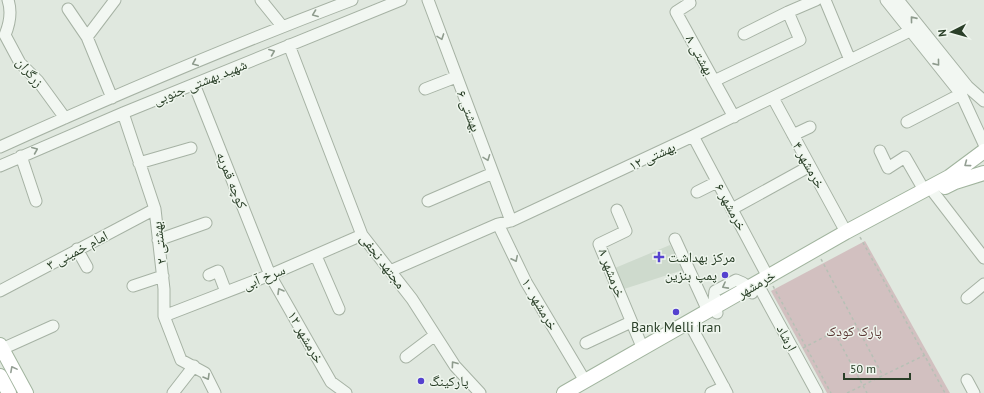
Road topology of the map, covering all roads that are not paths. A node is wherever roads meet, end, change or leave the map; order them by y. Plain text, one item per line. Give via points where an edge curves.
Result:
1 (8, 0) edge
2 (115, 0) edge
3 (261, 0) edge
4 (352, 0) edge
5 (370, 0) edge
6 (401, 0) edge
7 (428, 0) edge
8 (689, 0) edge
9 (816, 0) edge
10 (825, 0) edge
11 (886, 0) edge
12 (898, 0) edge
13 (68, 9) dead end
14 (374, 11) junction
15 (788, 12) junction
16 (282, 26) junction
17 (910, 30) junction
18 (744, 34) dead end
19 (88, 37) junction
20 (289, 46) junction
21 (850, 60) junction
22 (456, 77) junction
23 (714, 81) junction
24 (194, 84) junction
25 (425, 89) dead end
26 (961, 94) junction
27 (112, 98) junction
28 (773, 98) junction
29 (984, 101) edge
30 (123, 113) junction
31 (734, 117) junction
32 (65, 118) junction
33 (907, 122) dead end
34 (810, 127) dead end
35 (793, 135) junction
36 (693, 136) junction
37 (984, 144) edge
38 (0, 148) edge
39 (191, 148) dead end
40 (880, 151) dead end
41 (984, 152) edge
42 (21, 156) junction
43 (139, 162) junction
44 (0, 166) edge
45 (810, 166) junction
46 (493, 173) junction
47 (984, 173) edge
48 (952, 179) junction
49 (717, 182) junction
50 (697, 192) dead end
51 (929, 192) junction
52 (36, 201) dead end
53 (428, 201) dead end
54 (154, 209) junction
55 (732, 209) junction
56 (617, 210) dead end
57 (511, 221) junction
58 (206, 224) dead end
59 (498, 224) junction
60 (852, 233) junction
61 (362, 235) junction
62 (675, 239) dead end
63 (158, 240) junction
64 (78, 250) junction
65 (316, 256) junction
66 (984, 258) edge
67 (87, 267) dead end
68 (390, 271) junction
69 (208, 275) dead end
70 (270, 275) junction
71 (163, 276) junction
72 (984, 284) edge
73 (760, 285) junction
74 (133, 286) dead end
75 (0, 291) edge
76 (226, 292) junction
77 (967, 298) dead end
78 (339, 309) dead end
79 (713, 311) junction
80 (164, 316) junction
81 (631, 322) junction
82 (53, 326) dead end
83 (692, 328) junction
84 (435, 335) junction
85 (586, 343) dead end
86 (1, 347) edge
87 (643, 349) junction
88 (406, 357) dead end
89 (194, 366) junction
90 (0, 376) edge
91 (966, 380) dead end
92 (583, 387) edge
93 (725, 390) edge
94 (9, 393) edge
95 (26, 393) edge
96 (173, 393) edge
97 (215, 393) edge
98 (346, 393) edge
99 (480, 393) edge
100 (564, 393) edge
101 (711, 393) edge
102 (817, 393) edge
103 (974, 393) edge

1 - 32 street, زرگران via 11,13 5,35 20,63 38,81
2 - 19 street
3 - 16 street
4 -> 16 street, شهید بهشتی جنوبی
5 - 14 street
6 - 14 street, شهید بهشتی جنوبی
7 -> 22 street, بهشتی ۶
8 - 23 street, بهشتی ۸ via 690,3 676,12
9 - 15 street
10 - 21 street
11 - 17 street
29 -> 12 street via 968,87
13 - 19 street
14 - 20 street, شهید بهشتی جنوبی
15 - 18 street
15 - 23 street via 800,40
16 -> 27 street, شهید بهشتی جنوبی
17 - 21 street, بهشتی ۱۲
17 -> 26 street
19 - 27 street
24 -> 20 street, شهید بهشتی جنوبی
20 - 61 street, مجتهد نجفی
21 - 28 street, بهشتی ۱۲
22 - 25 street
22 -> 46 street, بهشتی ۶
23 - 31 street, بهشتی ۸
24 - 30 street, شهید بهشتی جنوبی
24 - 70 street, کوچه قمریه
26 - 33 street
26 - 37 street
27 - 32 street, شهید بهشتی جنوبی
28 - 31 street, بهشتی ۱۲
28 - 35 street, خرمشهر ۴
42 -> 30 street, شهید بهشتی جنوبی
30 - 43 street, بهشتی ۲
31 - 36 street, بهشتی ۱۲
32 - 38 street, شهید بهشتی جنوبی
34 - 35 street
35 - 45 street, خرمشهر ۴
36 - 49 street, خرمشهر ۶
36 - 57 street, بهشتی ۱۲
37 - 41 main road
39 - 43 street
40 - 51 street via 888,168 906,157
41 -> 48 main road
42 - 44 street, شهید بهشتی جنوبی
42 - 52 street
43 - 54 street, بهشتی ۲
45 - 55 street
45 - 60 street, خرمشهر ۴
46 - 53 street
46 - 57 street, بهشتی ۶
47 - 48 main road
48 - 51 main road, خرمشهر
49 - 50 street
49 - 55 street, خرمشهر ۶
51 - 60 main road, خرمشهر
51 - 66 street
54 - 63 street, بهشتی ۲
54 - 64 street, امام خمینی ۳
55 - 73 street, خرمشهر ۶
56 - 81 street, خرمشهر ۸ via 626,231 599,244
57 - 59 street, بهشتی ۱۲
58 - 63 street
59 - 68 street, بهشتی ۱۲
59 -> 92 street, خرمشهر ۱۰
60 - 73 main road, خرمشهر
60 - 73 main road, خرمشهر via 819,255
61 - 65 street, سرخ آبی
61 - 68 street, مجتهد نجفی
62 - 79 street
63 - 71 street, بهشتی ۲
64 - 67 street
64 - 75 street, امام خمینی ۳
65 - 70 street, سرخ آبی
65 - 78 street
68 - 84 street, مجتهد نجفی
69 - 76 street via 218,271
70 - 76 street, سرخ آبی
98 -> 70 street, خرمشهر ۱۲ via 331,382
71 - 74 street
71 - 80 street, بهشتی ۲
72 - 77 street
73 - 79 main road, خرمشهر
73 -> 79 street via 736,280 715,291
73 - 102 street, ارشاد
76 - 80 street, سرخ آبی
79 - 83 main road, خرمشهر
79 - 87 main road, خرمشهر
80 - 89 street, بهشتی ۲ via 181,360
81 - 85 street
81 - 87 street, خرمشهر ۸
82 - 86 street
83 - 92 main road, خرمشهر
83 - 93 street
84 - 88 street
99 -> 84 street, مجتهد نجفی via 455,366
95 -> 86 main road
87 - 92 main road, خرمشهر
89 - 96 street
89 -> 97 street, بهشتی ۲ via 205,372
90 - 94 main road
91 - 103 street
92 - 100 main road, خرمشهر
93 - 101 street

